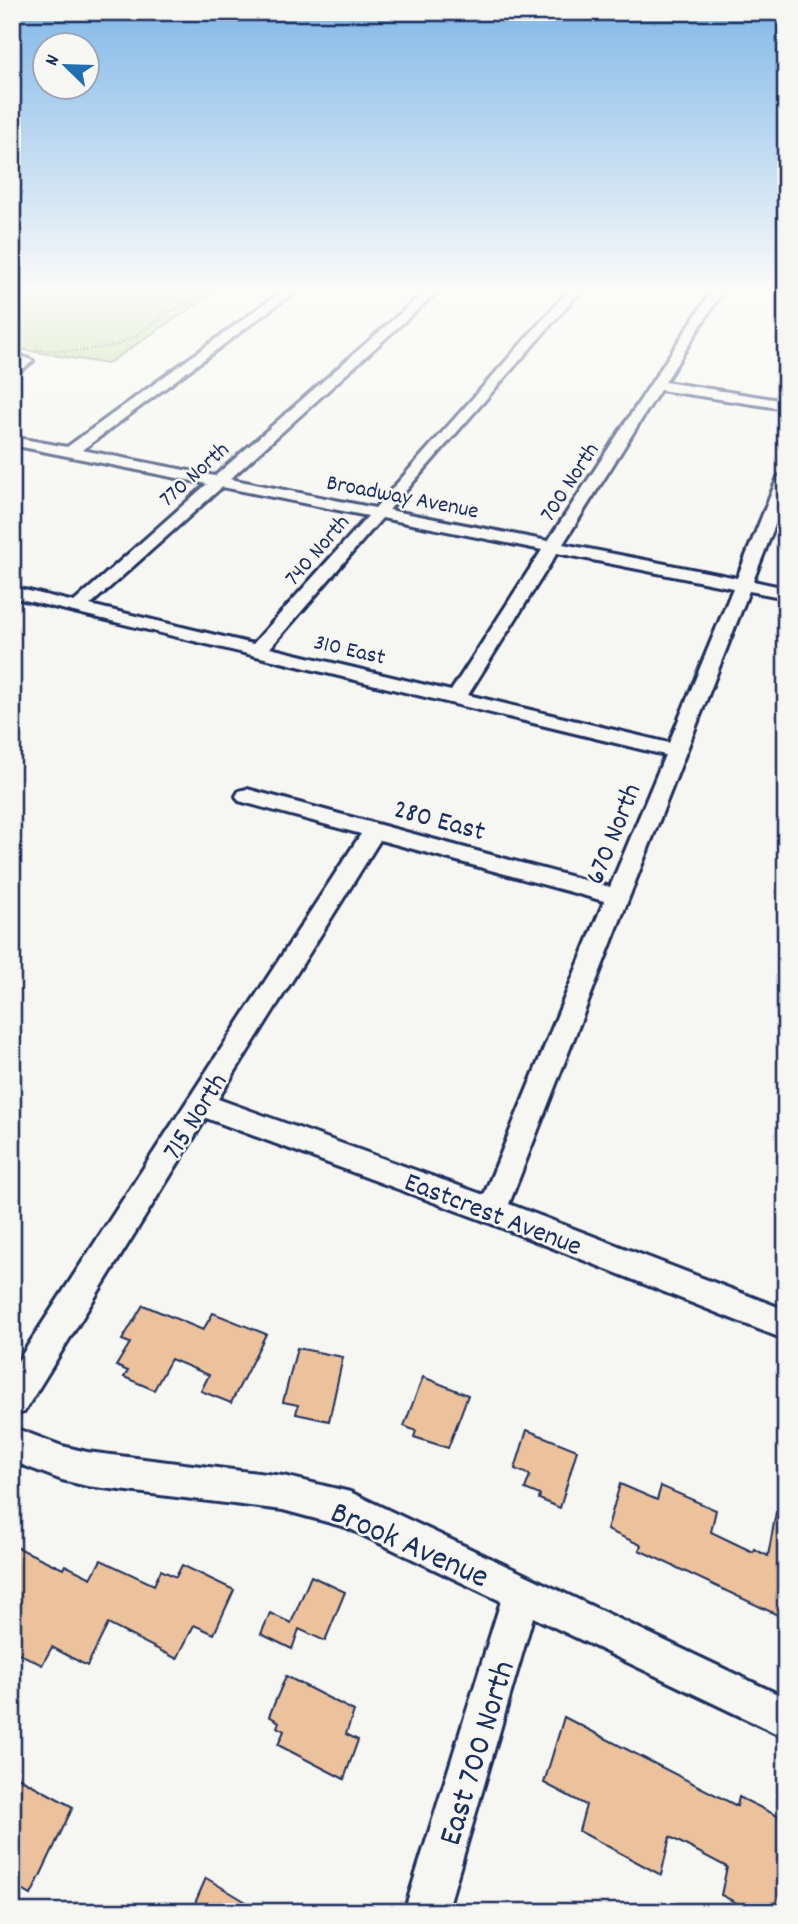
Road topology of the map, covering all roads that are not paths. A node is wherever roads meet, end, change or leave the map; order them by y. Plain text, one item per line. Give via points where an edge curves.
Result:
1 (170, 379) edge
2 (333, 379) edge
3 (497, 379) edge
4 (660, 379) edge
5 (656, 385) junction
6 (786, 405) edge
7 (12, 441) edge
8 (70, 452) junction
9 (786, 477) edge
10 (218, 481) junction
11 (379, 513) junction
12 (553, 547) junction
13 (743, 584) junction
14 (12, 592) edge
15 (786, 593) edge
16 (76, 608) junction
17 (257, 651) junction
18 (456, 698) junction
19 (676, 751) junction
20 (247, 796) dead end
21 (374, 831) junction
22 (618, 897) junction
23 (200, 1104) junction
24 (492, 1210) junction
25 (786, 1325) edge
26 (12, 1400) edge
27 (12, 1444) edge
28 (522, 1592) junction
29 (786, 1719) edge
30 (425, 1912) edge

1 - 8 street
2 - 10 street, 770 North
3 - 11 street, 740 North
4 - 5 street, 700 North
5 - 6 street
5 - 12 street, 700 North
7 - 8 street, Broadway Avenue
8 - 10 street, Broadway Avenue
9 - 13 street, 670 North
10 - 11 street, Broadway Avenue
10 - 16 street, 770 North
11 - 12 street, Broadway Avenue
11 - 17 street, 740 North
12 - 13 street, Broadway Avenue
12 - 18 street, 700 North
13 - 15 street, Broadway Avenue
13 - 19 street, 670 North
14 - 16 street, 310 East
16 - 17 street, 310 East
17 - 18 street, 310 East
18 - 19 street, 310 East
19 - 22 street, 670 North
20 - 21 street, 280 East
21 - 22 street, 280 East
21 - 23 street, 715 North
22 - 24 street, 670 North
23 - 24 street, Eastcrest Avenue
23 - 26 street, 715 North
24 - 25 street, Eastcrest Avenue
27 - 28 street, Brook Avenue via 88,1469 316,1500 383,1525
28 - 29 street, Brook Avenue
28 - 30 street, East 700 North

